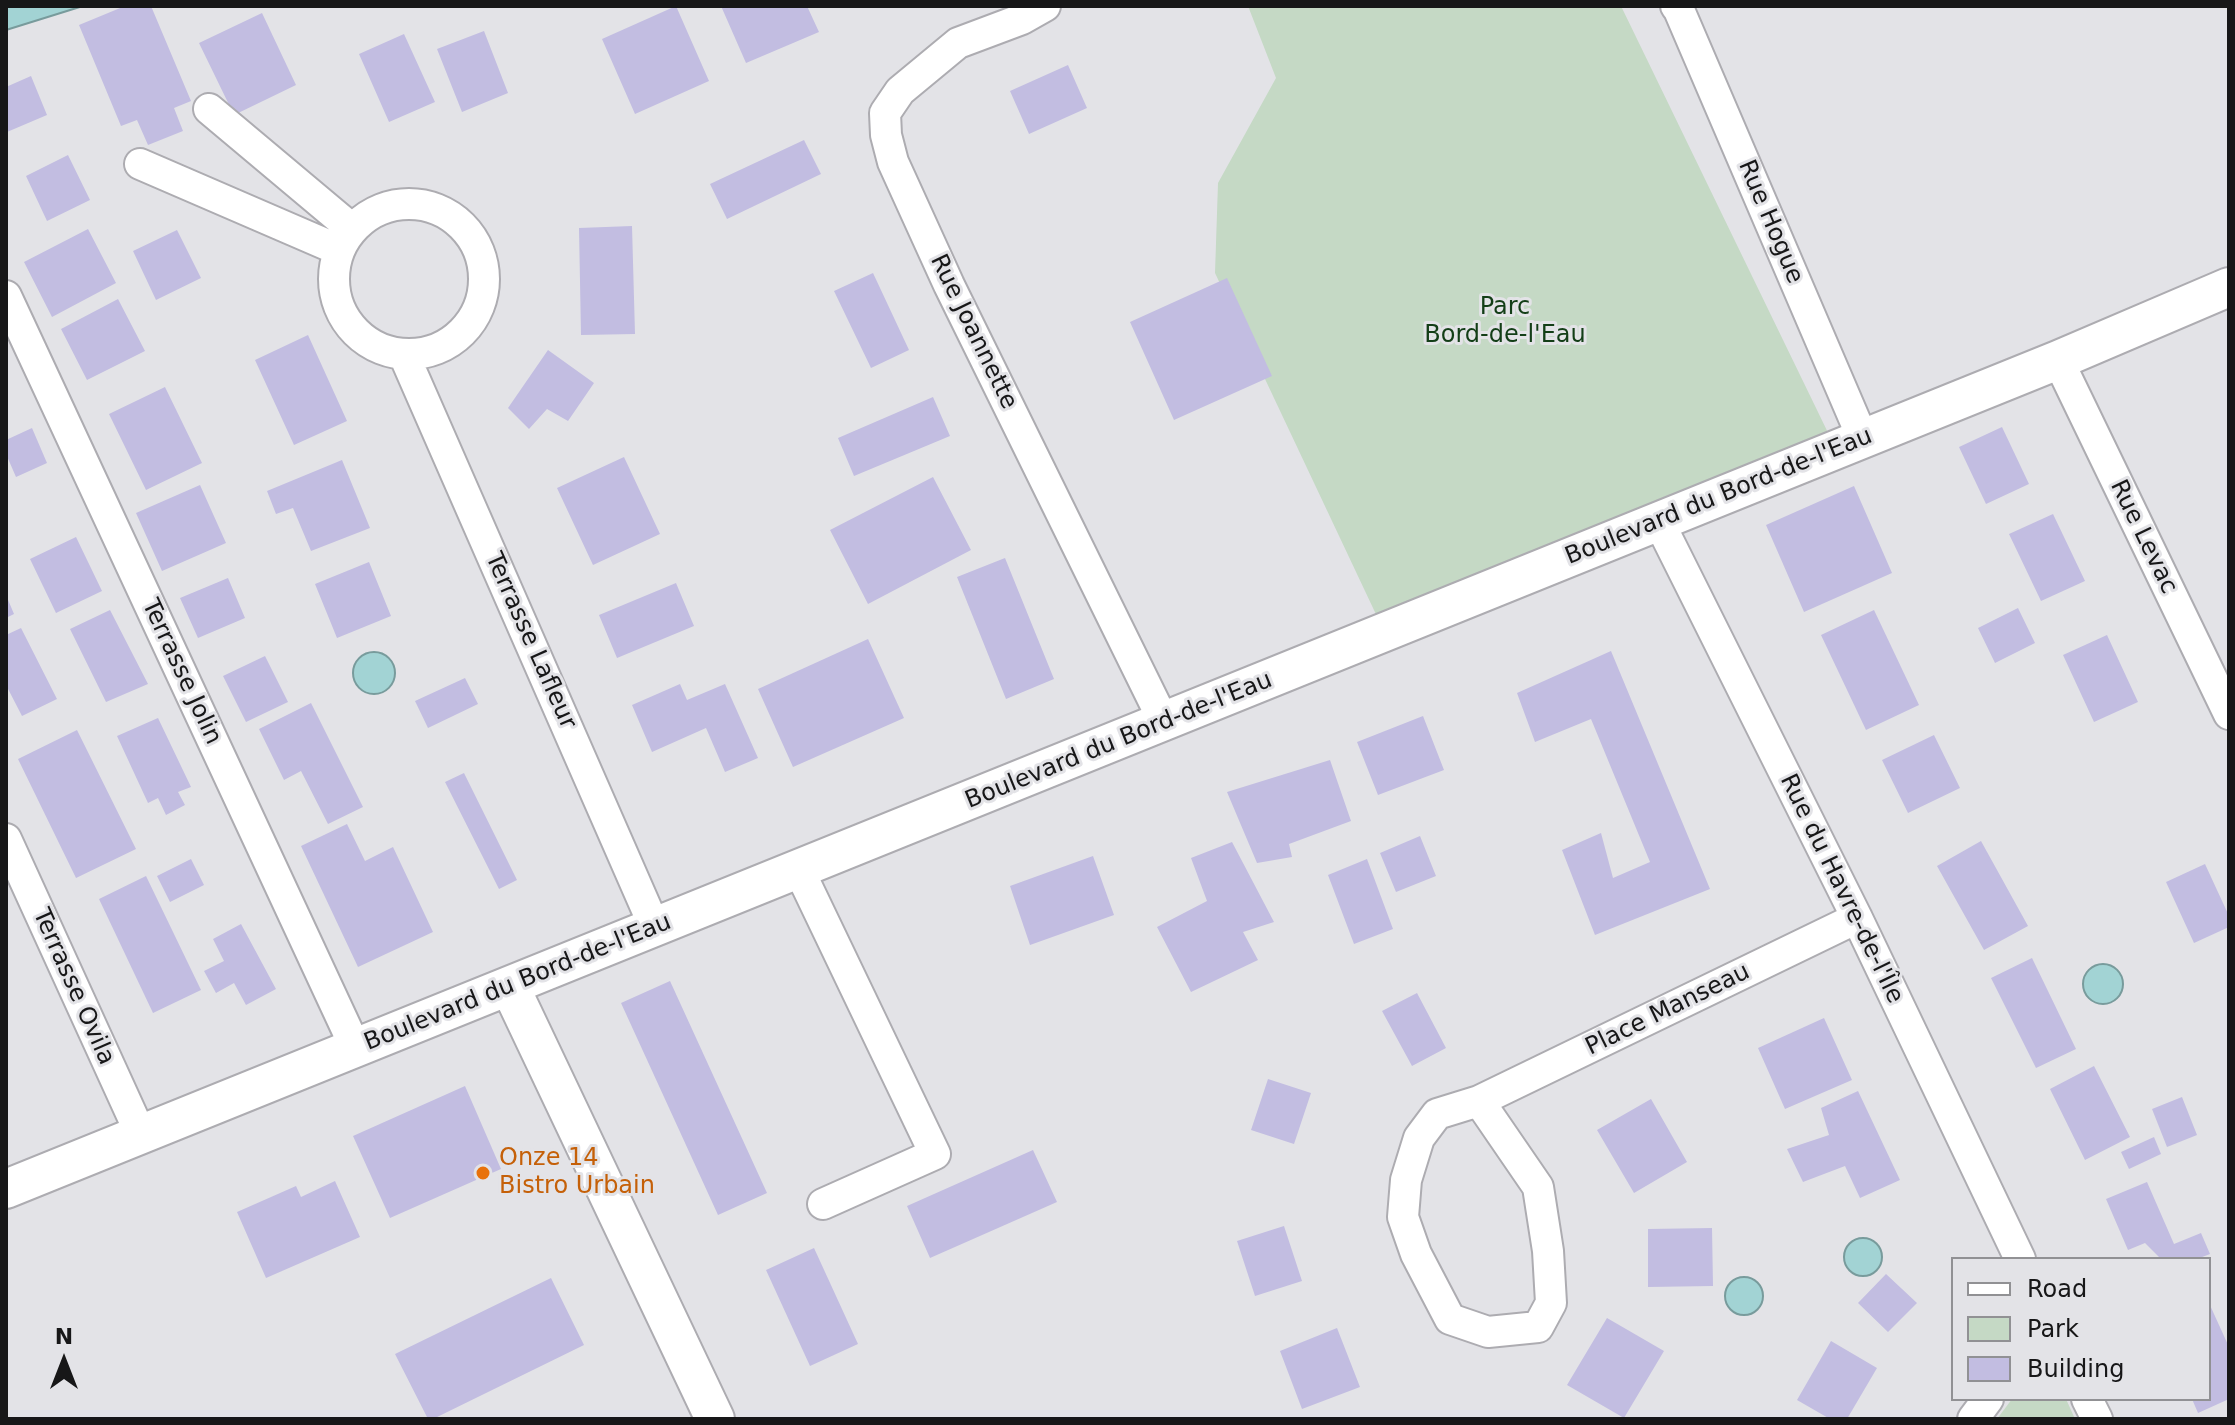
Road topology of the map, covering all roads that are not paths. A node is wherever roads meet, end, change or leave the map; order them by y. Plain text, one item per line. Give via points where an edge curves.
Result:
1 (1045, 6) edge
2 (1676, 6) edge
3 (209, 109) dead end
4 (140, 164) dead end
5 (346, 239) junction
6 (2229, 287) edge
7 (6, 296) edge
8 (404, 355) junction
9 (2058, 360) junction
10 (1863, 439) junction
11 (1659, 522) junction
12 (2229, 714) edge
13 (1164, 722) junction
14 (6, 839) edge
15 (799, 870) junction
16 (1857, 918) junction
17 (655, 928) junction
18 (510, 987) junction
19 (356, 1049) junction
20 (1479, 1101) junction
21 (141, 1135) junction
22 (6, 1189) edge
23 (823, 1204) dead end
24 (2019, 1257) edge
25 (1986, 1401) edge
26 (2088, 1401) edge
27 (715, 1419) edge
28 (1973, 1419) edge
29 (2097, 1419) edge

1 - 13 street, Rue Joannette via 958,43 900,91 885,113 886,135 893,162 949,285
2 - 10 street, Rue Hogue
3 - 5 street
4 - 5 street
5 - 8 street via 333,273 344,319 381,350
5 - 8 street via 371,214 394,205 418,204 441,211 462,226 478,247 484,272 482,298 472,322 454,340 430,352
6 - 9 street, Boulevard du Bord-de-l'Eau
7 - 19 street, Terrasse Jolin
8 - 17 street, Terrasse Lafleur
9 - 10 street, Boulevard du Bord-de-l'Eau
9 - 12 street, Rue Levac
10 - 11 street, Boulevard du Bord-de-l'Eau
11 - 13 street, Boulevard du Bord-de-l'Eau
11 - 16 street, Rue du Havre-de-l'Île
13 - 15 street, Boulevard du Bord-de-l'Eau
14 - 21 street, Terrasse Ovila
15 - 17 street, Boulevard du Bord-de-l'Eau
15 - 23 street via 935,1154
16 - 20 street, Place Manseau
16 - 24 street, Rue du Havre-de-l'Île
17 - 18 street, Boulevard du Bord-de-l'Eau
18 - 19 street, Boulevard du Bord-de-l'Eau
18 - 27 street
19 - 21 street, Boulevard du Bord-de-l'Eau
20 - 20 street, Place Manseau via 1437,1114 1419,1138 1406,1180 1403,1217 1450,1319 1488,1332 1538,1327 1551,1303 1538,1187
21 - 22 street, Boulevard du Bord-de-l'Eau
25 - 28 street
26 - 29 street

